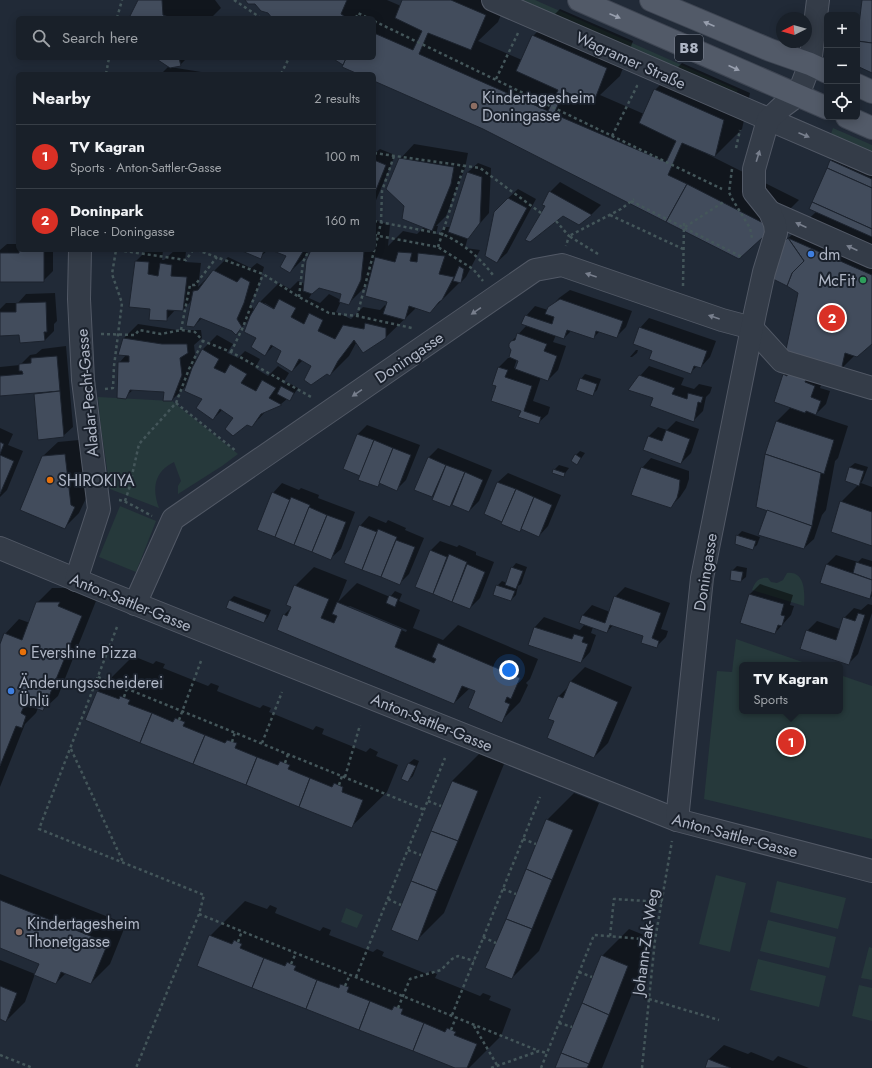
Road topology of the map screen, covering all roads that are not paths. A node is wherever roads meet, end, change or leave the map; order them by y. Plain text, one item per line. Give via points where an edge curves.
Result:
1 (493, 0) edge
2 (579, 0) edge
3 (651, 0) edge
4 (818, 0) edge
5 (819, 68) edge
6 (860, 87) edge
7 (872, 92) edge
8 (798, 95) junction
9 (824, 107) edge
10 (768, 120) junction
11 (854, 120) edge
12 (872, 128) edge
13 (872, 164) edge
14 (770, 212) junction
15 (80, 252) edge
16 (872, 257) edge
17 (752, 328) junction
18 (872, 388) edge
19 (0, 548) edge
20 (76, 580) junction
21 (135, 604) junction
22 (677, 820) junction
23 (872, 872) edge

1 - 10 street, Wagramer Straße
2 -> 8 main road, Wagramer Straße / B8
5 -> 3 main road, B8
4 - 5 street
5 - 8 street
6 - 7 main road
8 - 9 main road, Wagramer Straße / B8
8 - 10 street
10 -> 13 street, Wagramer Straße
14 -> 10 street, Doningasse via 754,192 754,169
11 - 12 main road
16 -> 14 street
14 - 17 street, Doningasse via 776,233 764,272
15 - 20 street, Aladar-Pecht-Gasse via 79,299 83,380 99,509
17 - 18 street via 782,361
17 -> 21 street, Doningasse via 562,265 535,270 173,519
17 - 22 street, Doningasse via 702,578
19 - 20 street, Anton-Sattler-Gasse
20 - 21 street, Anton-Sattler-Gasse
21 - 22 street, Anton-Sattler-Gasse
22 - 23 street, Anton-Sattler-Gasse

